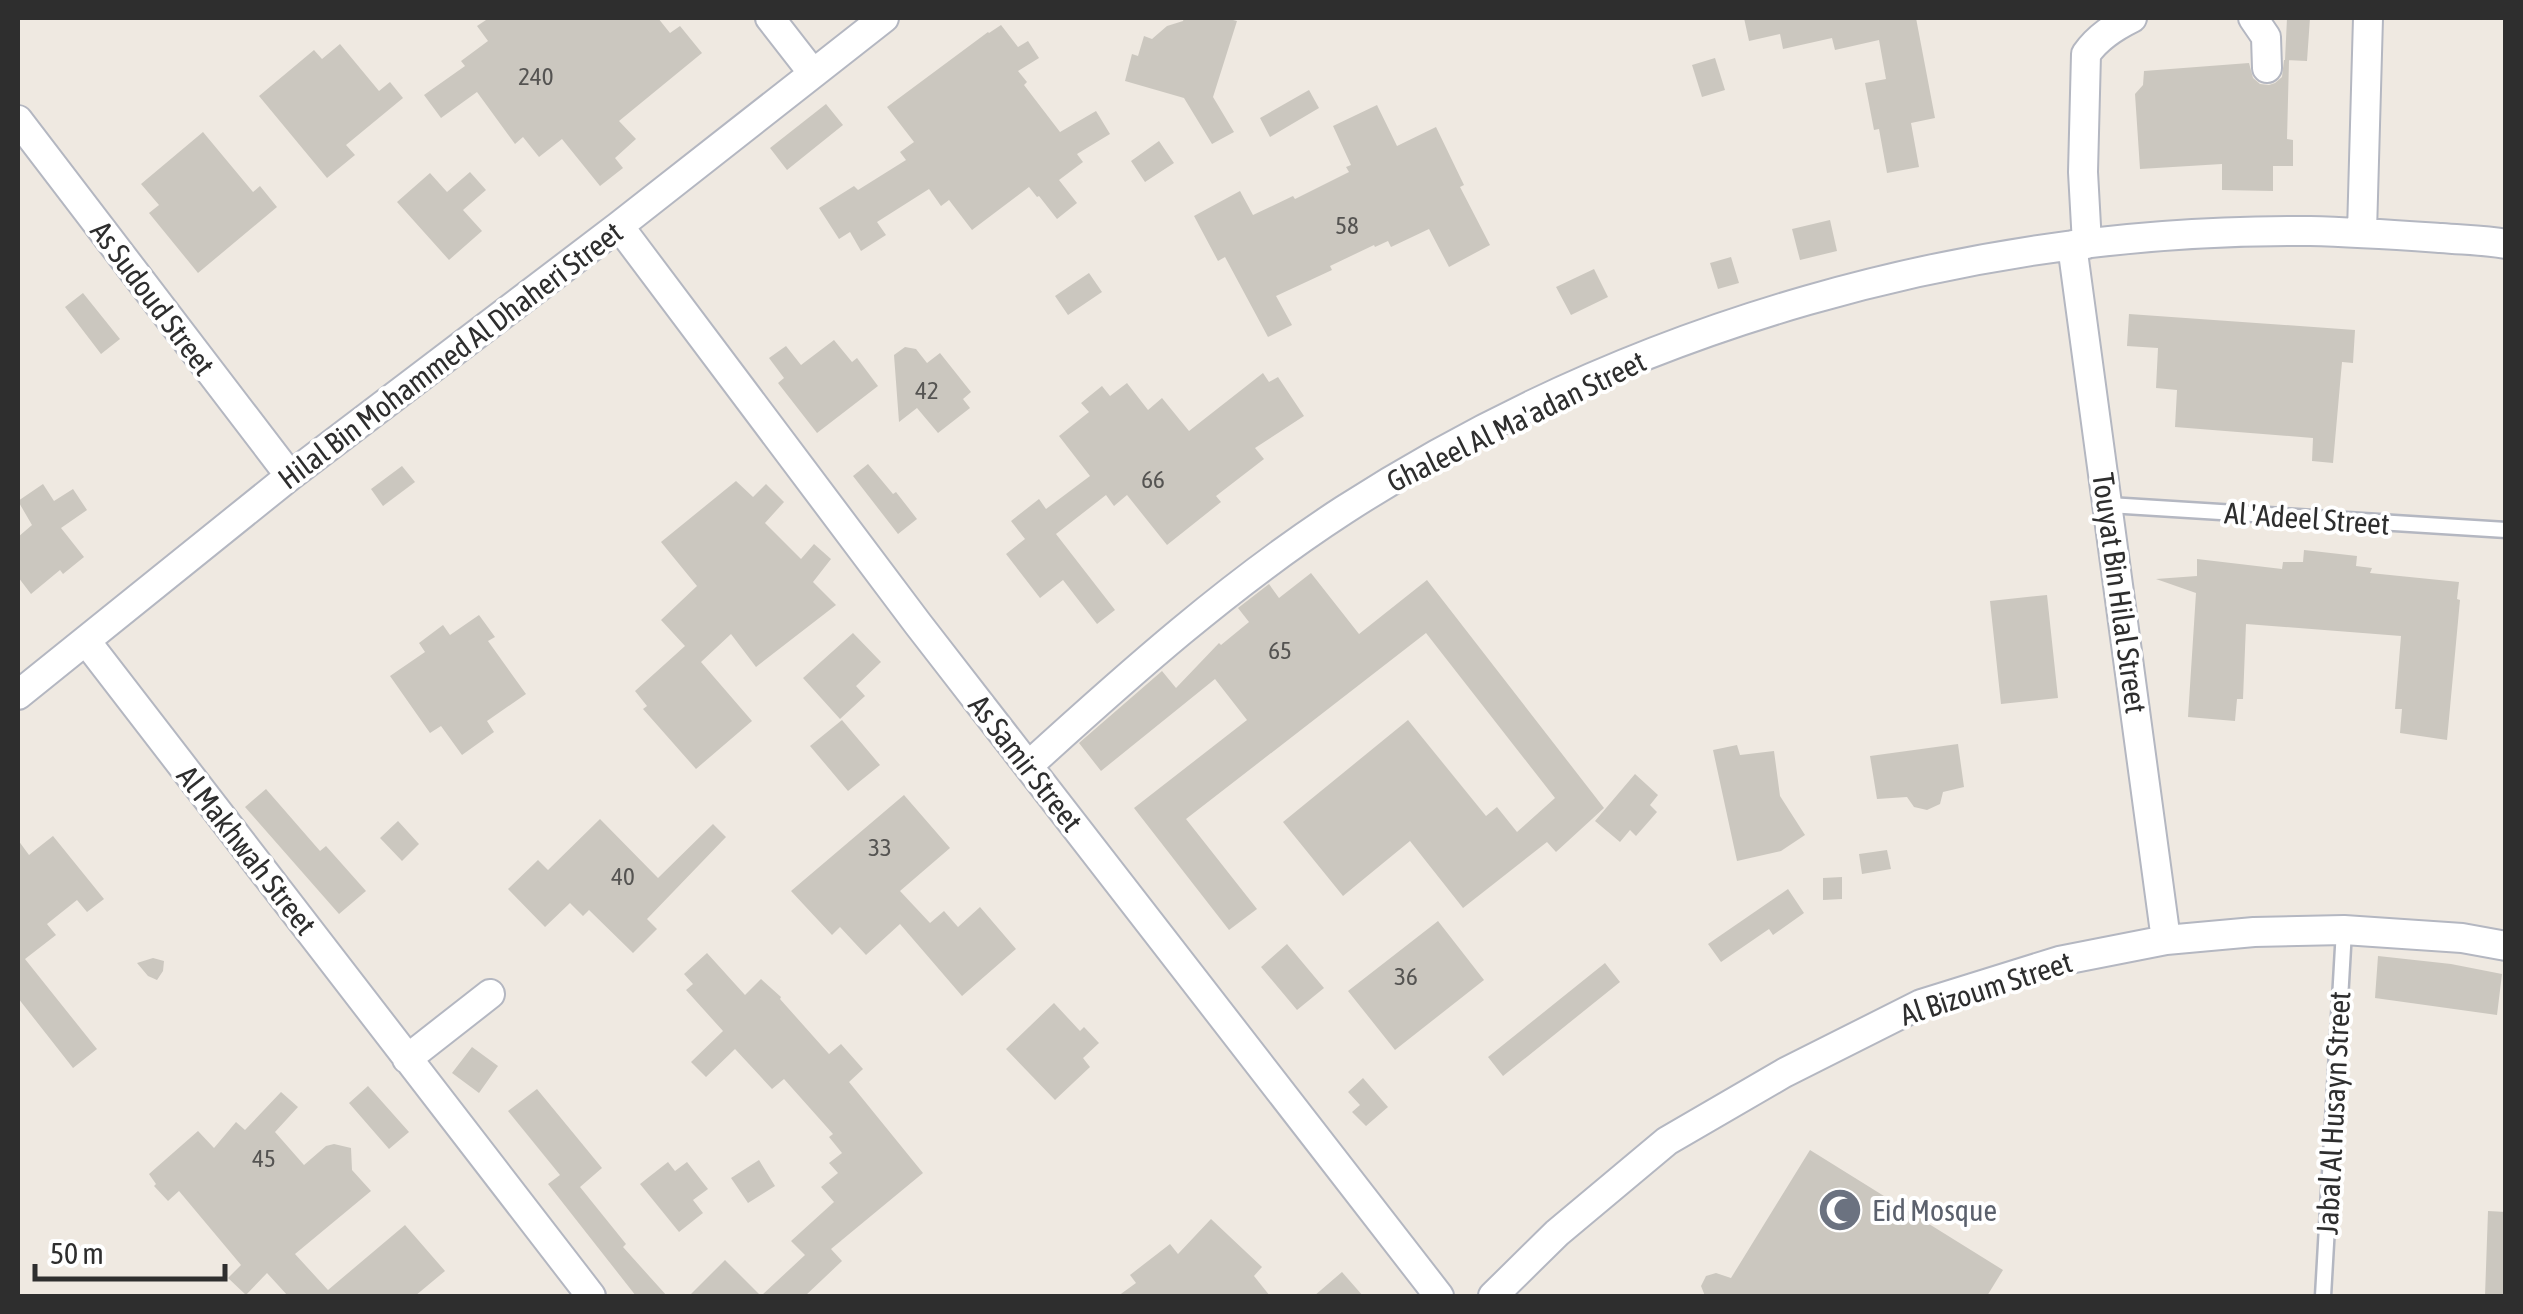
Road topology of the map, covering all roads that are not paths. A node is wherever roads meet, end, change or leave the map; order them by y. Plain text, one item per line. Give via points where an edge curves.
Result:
1 (770, 18) edge
2 (884, 18) edge
3 (2132, 18) edge
4 (2253, 18) edge
5 (2368, 18) edge
6 (2267, 68) dead end
7 (812, 72) junction
8 (18, 120) edge
9 (619, 226) junction
10 (2362, 232) junction
11 (2079, 244) junction
12 (2506, 244) edge
13 (290, 476) junction
14 (2108, 505) junction
15 (2506, 530) edge
16 (86, 641) junction
17 (18, 695) edge
18 (1028, 766) junction
19 (2344, 930) junction
20 (2166, 940) junction
21 (2506, 946) edge
22 (490, 994) dead end
23 (408, 1059) junction
24 (591, 1296) edge
25 (1439, 1296) edge
26 (1493, 1296) edge
27 (2323, 1296) edge

1 - 7 street
2 - 7 street, Hilal Bin Mohammed Al Dhaheri Street
3 - 11 street, Touyat Bin Hilal Street via 2086,54
4 - 6 street via 2266,37
5 - 10 street
7 - 9 street, Hilal Bin Mohammed Al Dhaheri Street
8 - 13 street, As Sudoud Street
9 - 13 street, Hilal Bin Mohammed Al Dhaheri Street
9 - 18 street, As Samir Street
10 - 11 street, Ghaleel Al Ma'adan Street
10 - 12 street, Ghaleel Al Ma'adan Street
11 - 14 street, Touyat Bin Hilal Street
11 - 18 street, Ghaleel Al Ma'adan Street via 1817,298 1694,337 1573,386 1345,509 1138,665
13 - 16 street, Hilal Bin Mohammed Al Dhaheri Street
14 - 15 lane, Al 'Adeel Street
14 - 20 street, Touyat Bin Hilal Street
16 - 17 street, Hilal Bin Mohammed Al Dhaheri Street
16 - 23 street, Al Makhwah Street
18 - 25 street, As Samir Street
19 - 20 street, Al Bizoum Street
19 - 21 street, Al Bizoum Street
19 - 27 lane, Jabal Al Husayn Street
20 - 26 street, Al Bizoum Street via 2059,961 1921,1004 1784,1073 1668,1142
22 - 23 street
23 - 24 street, Al Makhwah Street

